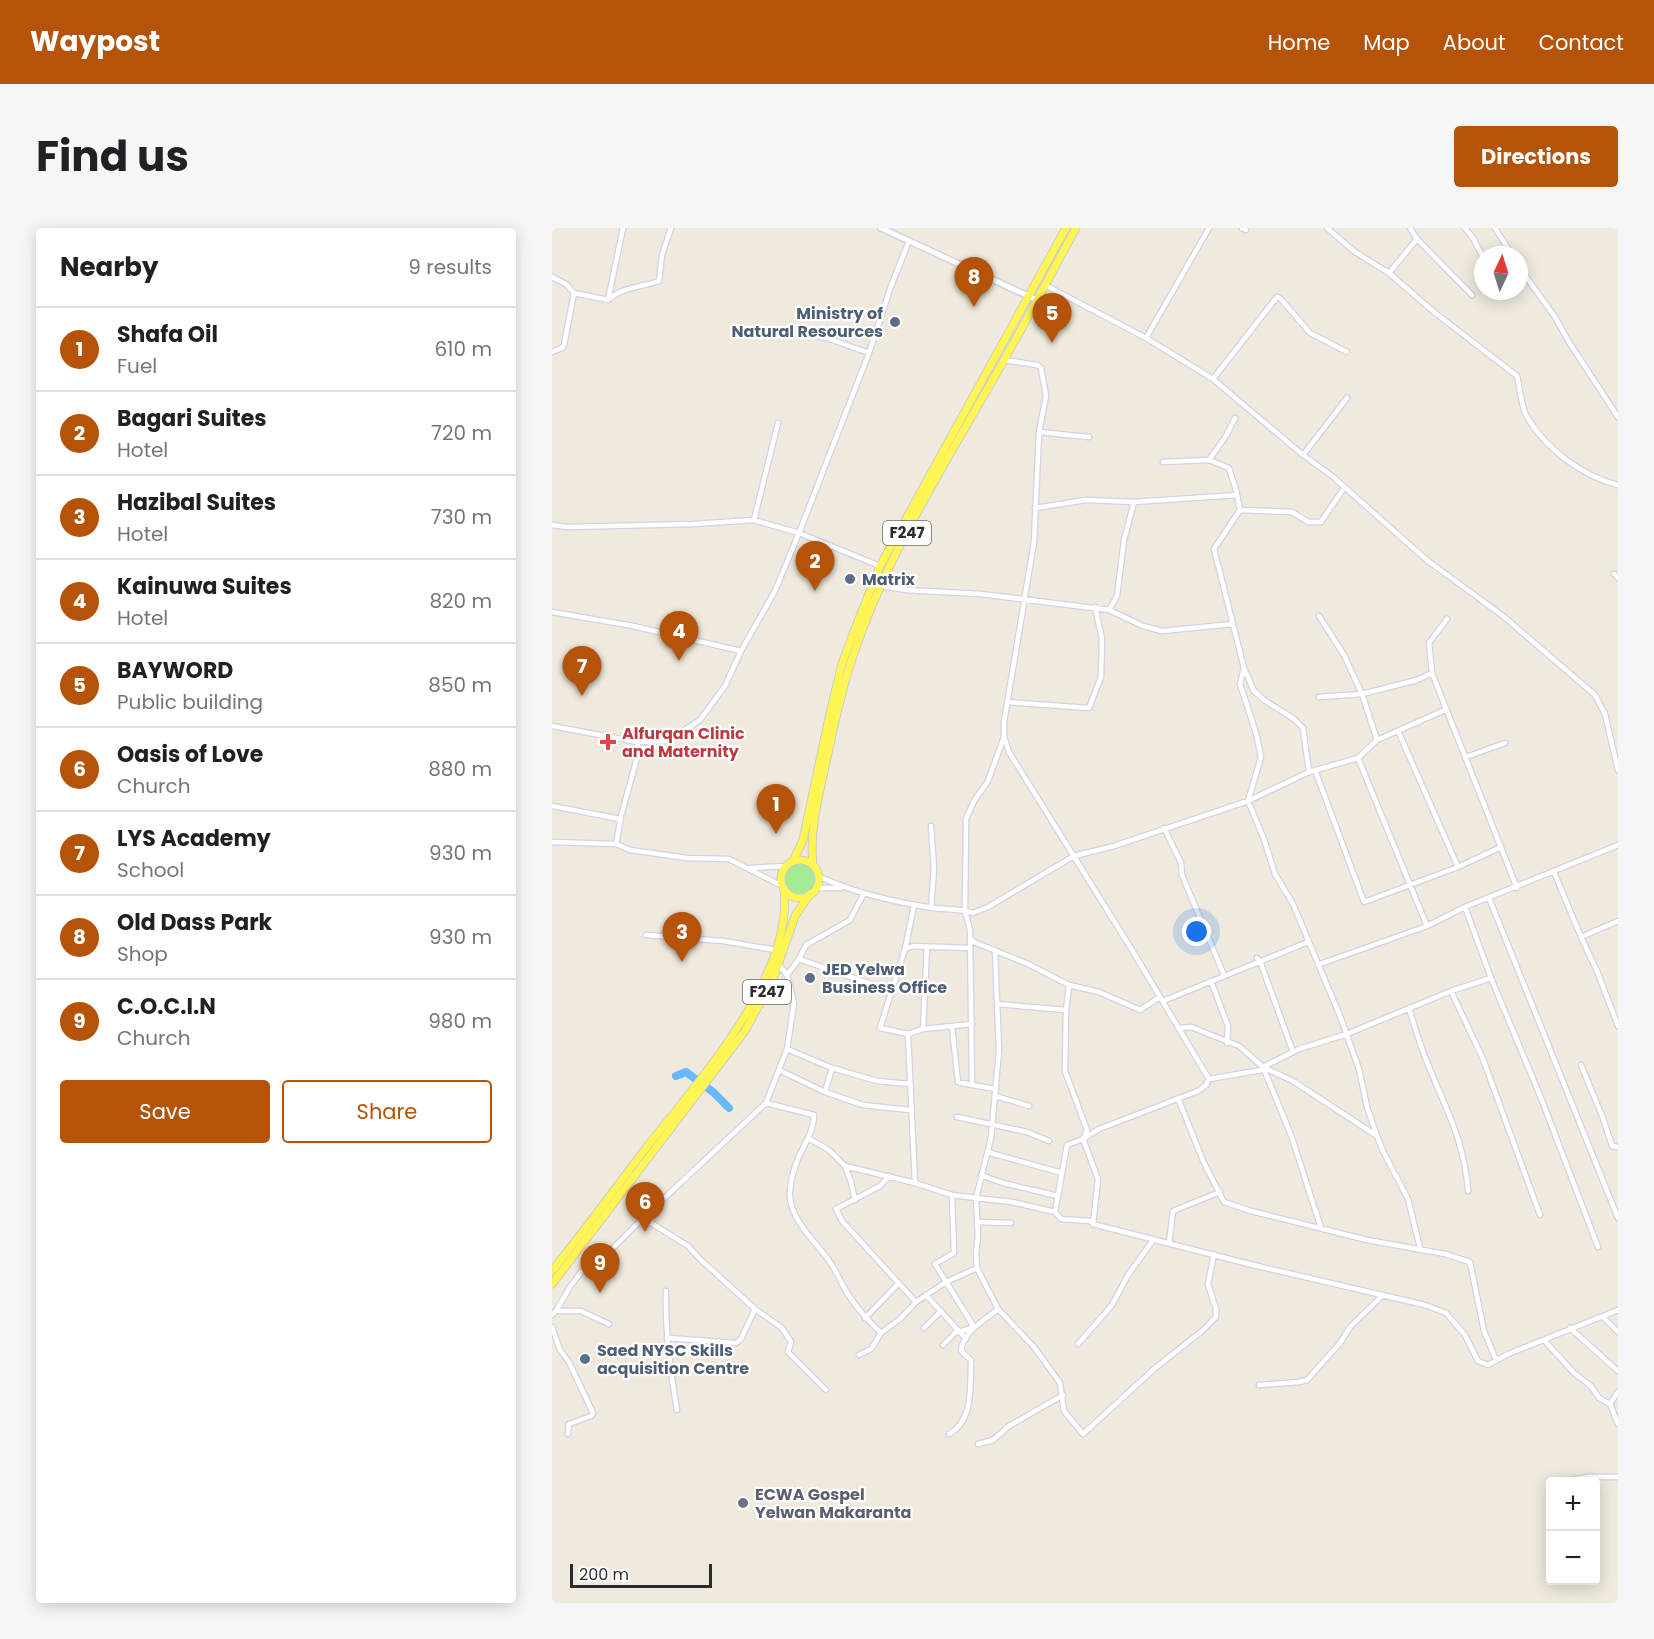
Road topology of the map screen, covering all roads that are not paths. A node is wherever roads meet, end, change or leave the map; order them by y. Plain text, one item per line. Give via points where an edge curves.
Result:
1 (623, 228) edge
2 (671, 228) edge
3 (881, 228) edge
4 (1066, 228) edge
5 (1076, 228) edge
6 (1209, 228) edge
7 (1327, 228) edge
8 (1410, 228) edge
9 (1465, 228) edge
10 (1495, 228) edge
11 (1417, 239) junction
12 (909, 242) junction
13 (1477, 246) edge
14 (1506, 246) edge
15 (1389, 273) junction
16 (552, 277) edge
17 (1528, 283) edge
18 (1046, 285) junction
19 (574, 293) junction
20 (1472, 295) dead end
21 (1028, 296) junction
22 (608, 300) junction
23 (1037, 300) junction
24 (799, 332) dead end
25 (1146, 338) junction
26 (552, 352) edge
27 (1347, 352) dead end
28 (869, 353) junction
29 (1004, 360) junction
30 (1213, 379) junction
31 (1347, 398) dead end
32 (1618, 417) edge
33 (1235, 418) dead end
34 (778, 423) dead end
35 (1040, 432) junction
36 (1089, 436) dead end
37 (1303, 455) junction
38 (1209, 460) junction
39 (1163, 462) dead end
40 (1618, 485) edge
41 (1342, 491) dead end
42 (1238, 495) junction
43 (1134, 502) junction
44 (1035, 508) junction
45 (1240, 510) junction
46 (754, 520) junction
47 (552, 525) edge
48 (799, 533) junction
49 (880, 566) junction
50 (881, 586) junction
51 (1023, 599) junction
52 (1095, 608) junction
53 (1109, 610) junction
54 (552, 612) edge
55 (1319, 616) dead end
56 (1447, 619) dead end
57 (1233, 624) junction
58 (741, 651) junction
59 (1244, 668) junction
60 (1431, 673) junction
61 (1362, 694) junction
62 (1319, 697) dead end
63 (1007, 702) junction
64 (1445, 710) junction
65 (552, 726) edge
66 (1398, 730) junction
67 (1004, 737) junction
68 (1377, 740) junction
69 (637, 742) junction
70 (1505, 743) dead end
71 (1466, 757) junction
72 (1358, 758) junction
73 (1618, 770) edge
74 (1312, 771) junction
75 (1248, 801) junction
76 (552, 806) edge
77 (620, 819) junction
78 (931, 826) dead end
79 (1164, 828) junction
80 (552, 842) edge
81 (616, 844) junction
82 (1618, 845) edge
83 (1501, 848) junction
84 (1074, 856) junction
85 (789, 864) junction
86 (813, 865) junction
87 (1458, 867) junction
88 (748, 868) junction
89 (1554, 872) junction
90 (818, 876) junction
91 (1411, 885) junction
92 (783, 887) junction
93 (843, 888) junction
94 (1517, 888) junction
95 (813, 891) junction
96 (864, 893) junction
97 (1489, 898) junction
98 (914, 905) junction
99 (1465, 907) junction
100 (931, 908) junction
101 (966, 910) junction
102 (1618, 921) edge
103 (1427, 926) junction
104 (646, 935) dead end
105 (1581, 937) junction
106 (970, 938) junction
107 (1308, 942) junction
108 (927, 946) junction
109 (970, 948) junction
110 (905, 949) junction
111 (776, 950) junction
112 (995, 952) junction
113 (799, 959) junction
114 (1258, 960) junction
115 (1320, 964) junction
116 (779, 965) junction
117 (787, 975) junction
118 (1224, 975) junction
119 (1491, 978) junction
120 (1211, 981) junction
121 (1069, 986) junction
122 (1451, 991) junction
123 (891, 992) junction
124 (1162, 999) junction
125 (997, 1004) junction
126 (1409, 1008) junction
127 (1066, 1010) junction
128 (1617, 1022) edge
129 (972, 1024) junction
130 (952, 1027) junction
131 (1179, 1028) junction
132 (923, 1029) junction
133 (908, 1034) junction
134 (1347, 1034) junction
135 (1227, 1043) junction
136 (787, 1050) junction
137 (1293, 1052) junction
138 (1581, 1065) dead end
139 (832, 1068) junction
140 (1262, 1068) junction
141 (779, 1071) junction
142 (705, 1079) junction
143 (1209, 1079) junction
144 (910, 1084) junction
145 (972, 1085) junction
146 (996, 1089) junction
147 (696, 1090) junction
148 (825, 1092) junction
149 (995, 1096) junction
150 (1178, 1098) junction
151 (766, 1103) junction
152 (1029, 1106) dead end
153 (910, 1110) junction
154 (957, 1117) dead end
155 (992, 1125) junction
156 (1377, 1136) junction
157 (808, 1138) junction
158 (1083, 1138) junction
159 (1048, 1141) dead end
160 (1618, 1147) edge
161 (987, 1152) junction
162 (844, 1166) junction
163 (1062, 1173) junction
164 (981, 1175) junction
165 (889, 1176) junction
166 (915, 1183) junction
167 (1468, 1191) dead end
168 (1220, 1192) junction
169 (952, 1195) junction
170 (1058, 1196) junction
171 (976, 1198) junction
172 (855, 1200) junction
173 (1055, 1212) junction
174 (1540, 1215) dead end
175 (643, 1218) junction
176 (1618, 1218) edge
177 (977, 1222) junction
178 (1011, 1223) dead end
179 (1093, 1224) junction
180 (1321, 1228) junction
181 (1154, 1239) junction
182 (1169, 1243) junction
183 (1598, 1247) dead end
184 (1420, 1248) junction
185 (1214, 1254) junction
186 (977, 1268) junction
187 (552, 1271) edge
188 (946, 1282) junction
189 (899, 1283) junction
190 (552, 1284) edge
191 (666, 1292) dead end
192 (926, 1295) junction
193 (1383, 1295) junction
194 (916, 1302) junction
195 (755, 1309) junction
196 (998, 1310) junction
197 (1618, 1310) edge
198 (940, 1311) junction
199 (554, 1313) edge
200 (1603, 1317) junction
201 (865, 1318) junction
202 (609, 1324) dead end
203 (552, 1327) edge
204 (974, 1327) junction
205 (924, 1328) dead end
206 (1570, 1328) junction
207 (958, 1331) junction
208 (1618, 1332) edge
209 (881, 1333) junction
210 (667, 1338) junction
211 (966, 1339) junction
212 (1544, 1340) junction
213 (1078, 1344) dead end
214 (943, 1345) dead end
215 (859, 1355) dead end
216 (1496, 1359) junction
217 (1618, 1371) edge
218 (1259, 1386) dead end
219 (826, 1390) dead end
220 (1618, 1392) edge
221 (1063, 1395) junction
222 (1610, 1404) junction
223 (676, 1410) dead end
224 (1618, 1424) edge
225 (568, 1434) dead end
226 (949, 1434) dead end
227 (978, 1444) dead end
228 (1600, 1477) edge
229 (1618, 1477) edge

1 - 22 street
2 - 22 street via 659,281 620,290
3 - 12 street
4 - 21 main road, F247
5 - 18 main road, F247
6 - 25 street
7 - 15 street
8 - 11 street
9 - 13 street
10 - 14 street
11 - 15 street
11 - 20 street
12 - 21 street
12 - 28 street
15 - 40 street via 1517,376 1526,416 1551,446 1584,473
16 - 19 street
17 - 32 street via 1555,317
18 - 23 main road, F247
18 - 25 street
19 - 22 street
19 - 26 street via 564,345
21 - 23 street
21 - 49 main road, F247
23 - 29 main road, F247
24 - 28 street
25 - 30 street
27 - 30 street via 1310,333 1277,297
28 - 48 street
29 - 35 street via 1041,368 1046,396
29 - 50 main road, F247
30 - 37 street
31 - 37 street
33 - 38 street
34 - 46 street
35 - 36 street
35 - 44 street
37 - 73 street via 1595,695 1605,714
38 - 39 street
38 - 42 street via 1229,468
41 - 45 street via 1321,522 1308,522 1292,512
42 - 43 street
42 - 45 street
43 - 44 street via 1086,500
43 - 53 street via 1116,596
44 - 51 street via 1034,542
45 - 57 street via 1214,549
46 - 47 street
46 - 48 street
48 - 49 street
48 - 58 street via 775,591
49 - 85 main road, F247 via 843,664 803,840
50 - 51 street
50 - 86 main road, F247 via 853,655 837,711 812,836
51 - 52 street
51 - 63 street
52 - 53 street
52 - 63 street via 1102,639 1101,677 1089,708
53 - 57 street via 1162,631
54 - 58 street
55 - 61 street via 1344,655
56 - 60 street via 1429,643
57 - 59 street
58 - 69 street via 725,687 700,720 668,741
59 - 74 street via 1254,691 1303,728
59 - 75 street via 1240,684 1261,757
60 - 61 street
60 - 64 street
61 - 62 street
61 - 68 street
63 - 67 street
64 - 66 street
64 - 71 street
65 - 69 street
66 - 68 street
66 - 87 street
67 - 84 street
67 - 101 street via 988,781 966,819
68 - 72 street
69 - 77 street via 639,751
70 - 71 street
71 - 83 street
72 - 74 street
72 - 91 street
74 - 75 street
74 - 91 street via 1364,902
75 - 79 street
75 - 107 street via 1275,874 1293,904
76 - 77 street
77 - 81 street
78 - 100 street
79 - 84 street
79 - 118 street
80 - 81 street
81 - 88 street via 630,850 687,858 729,859
82 - 89 street
83 - 87 street
83 - 94 street
84 - 101 street via 988,907 973,913
84 - 124 street
85 - 86 main road via 801,860
85 - 88 street
85 - 92 main road, F247 via 782,873
86 - 90 main road, F247
87 - 91 street
88 - 92 street
89 - 94 street
89 - 105 street
90 - 93 street
90 - 95 main road, F247
91 - 103 street
92 - 95 main road via 794,897
92 - 111 main road, F247 via 786,914
93 - 95 street
93 - 96 street
94 - 97 street
95 - 116 main road, F247 via 795,916
96 - 98 street
96 - 113 street via 850,920 810,941
97 - 99 street
97 - 176 street
98 - 100 street
98 - 110 street
99 - 103 street
99 - 119 street
100 - 101 street
101 - 106 street
102 - 105 street
103 - 115 street
104 - 111 street
105 - 128 street
106 - 109 street
106 - 112 street
107 - 114 street
107 - 115 street
108 - 109 street
108 - 110 street
108 - 132 street
109 - 129 street
110 - 123 street
111 - 142 main road, F247 via 744,1017
112 - 121 street
112 - 125 street
113 - 117 street
113 - 123 street
114 - 118 street
114 - 137 street
115 - 134 street
116 - 117 street
116 - 142 main road, F247 via 752,1021
117 - 136 street via 794,1003
118 - 120 street
119 - 122 street
119 - 183 street
120 - 124 street
120 - 135 street via 1228,1026
121 - 124 street via 1099,992 1140,1010
121 - 127 street
122 - 126 street
122 - 174 street via 1483,1059
123 - 133 street via 880,1028
124 - 131 street
125 - 127 street
125 - 146 street
126 - 134 street
126 - 167 street via 1467,1166
127 - 158 street via 1065,1071 1087,1130
129 - 130 street
129 - 145 street
130 - 132 street
130 - 145 street via 958,1082
131 - 135 street via 1191,1027
131 - 143 street
132 - 133 street
133 - 144 street
134 - 137 street
134 - 156 street
135 - 140 street via 1239,1046
136 - 139 street
136 - 141 street
137 - 140 street
138 - 160 street via 1612,1146
139 - 144 street via 877,1081
139 - 148 street
140 - 143 street
140 - 156 street via 1293,1081
140 - 180 street via 1291,1135
141 - 148 street
141 - 151 street
142 - 147 main road, F247
143 - 150 street via 1198,1091
144 - 153 street
145 - 146 street
146 - 149 street
147 - 187 main road, F247
147 - 190 main road, F247
148 - 153 street via 864,1105
149 - 152 street
149 - 155 street
150 - 158 street
150 - 168 street
151 - 157 street via 814,1115
151 - 175 street
153 - 166 street
154 - 155 street
155 - 159 street
155 - 161 street
156 - 184 street via 1408,1199
157 - 162 street via 829,1150
157 - 201 street via 795,1166 791,1202 798,1219
158 - 163 street via 1067,1144
158 - 179 street via 1098,1179
161 - 163 street
161 - 164 street
162 - 165 street
162 - 172 street
163 - 170 street
164 - 170 street
164 - 171 street
165 - 166 street
165 - 172 street
166 - 169 street
168 - 180 street via 1224,1202
168 - 182 street via 1173,1212
169 - 171 street
169 - 188 street via 954,1253 935,1264
170 - 173 street
171 - 173 street
171 - 177 street
172 - 189 street via 836,1209 842,1221
173 - 179 street via 1061,1219
175 - 195 street via 688,1246
175 - 199 street via 602,1260 581,1272
177 - 178 street
177 - 186 street
179 - 181 street
180 - 184 street
181 - 182 street
181 - 213 street via 1112,1305
182 - 185 street
184 - 216 street via 1470,1262 1484,1331
185 - 193 street
185 - 221 street via 1208,1284 1216,1317 1202,1331 1083,1434 1064,1411
186 - 188 street
186 - 196 street
188 - 192 street
188 - 204 street
189 - 194 street
189 - 201 street
191 - 210 street
192 - 194 street
192 - 198 street
193 - 216 street via 1446,1313 1465,1335 1478,1361 1488,1365
193 - 218 street via 1350,1327 1307,1380
194 - 209 street
195 - 210 street via 736,1342
195 - 219 street via 782,1328 791,1342 788,1353
196 - 204 street
196 - 221 street via 1046,1362
197 - 200 street
198 - 205 street
198 - 207 street
199 - 202 street via 581,1311
200 - 206 street
200 - 208 street
201 - 209 street
203 - 225 street via 593,1413 569,1424
204 - 207 street
204 - 211 street
206 - 212 street
206 - 217 street
207 - 211 street
207 - 214 street
209 - 215 street via 871,1349
210 - 223 street
211 - 226 street via 961,1351 971,1360 970,1405 956,1430
212 - 216 street
212 - 222 street via 1599,1398
220 - 222 street
221 - 227 street via 993,1440
222 - 224 street
228 - 229 street

